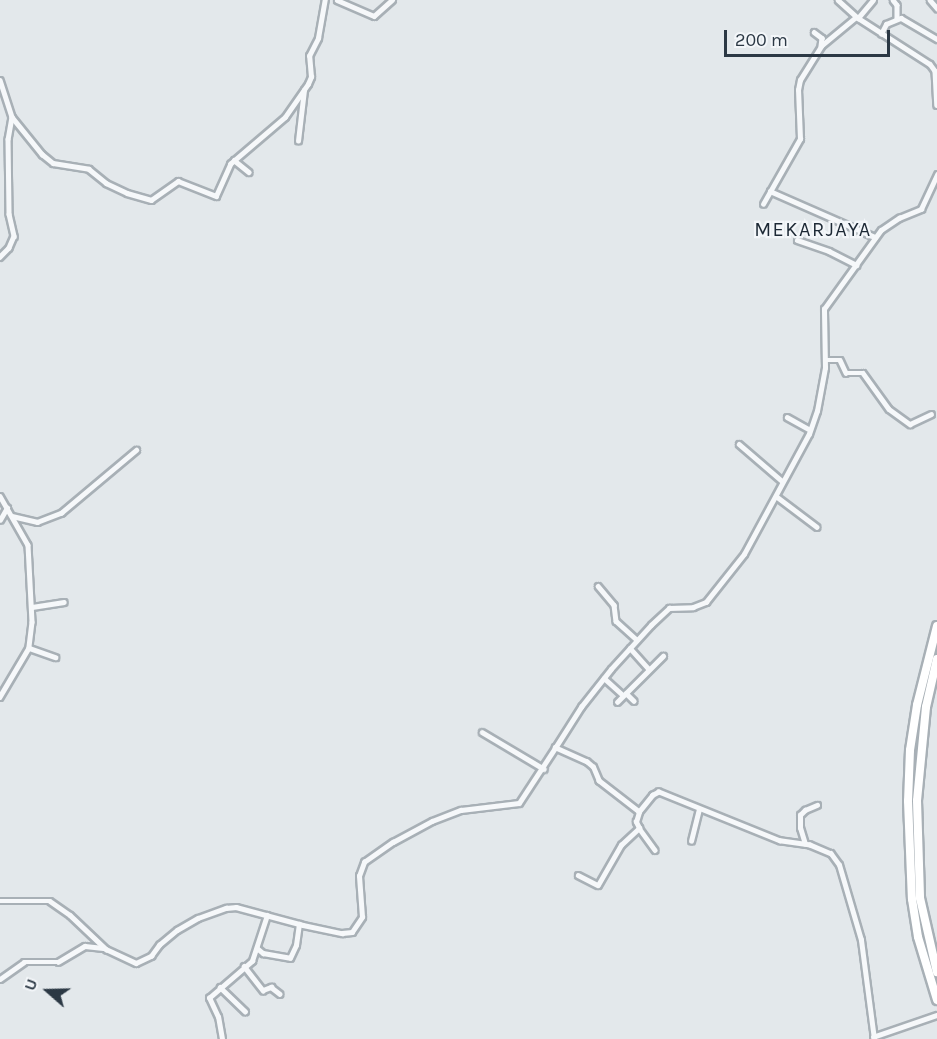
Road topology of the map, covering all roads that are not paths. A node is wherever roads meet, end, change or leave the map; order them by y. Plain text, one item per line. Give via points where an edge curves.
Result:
1 (325, 0) edge
2 (337, 0) edge
3 (392, 0) edge
4 (838, 0) edge
5 (873, 0) edge
6 (893, 0) edge
7 (930, 0) edge
8 (937, 8) edge
9 (857, 17) junction
10 (897, 19) junction
11 (937, 30) edge
12 (814, 32) dead end
13 (881, 34) junction
14 (935, 38) edge
15 (821, 46) junction
16 (936, 71) edge
17 (0, 80) edge
18 (304, 90) junction
19 (937, 105) edge
20 (12, 117) junction
21 (8, 139) junction
22 (0, 141) edge
23 (298, 141) dead end
24 (234, 160) junction
25 (249, 172) dead end
26 (937, 174) edge
27 (770, 191) junction
28 (763, 204) dead end
29 (9, 214) junction
30 (0, 216) edge
31 (875, 237) junction
32 (796, 240) dead end
33 (0, 257) edge
34 (857, 265) junction
35 (825, 360) junction
36 (931, 414) dead end
37 (787, 417) dead end
38 (810, 430) junction
39 (739, 444) dead end
40 (136, 450) dead end
41 (782, 481) junction
42 (0, 496) edge
43 (776, 496) junction
44 (7, 508) junction
45 (12, 516) junction
46 (0, 520) edge
47 (817, 527) dead end
48 (598, 586) dead end
49 (64, 602) dead end
50 (32, 607) junction
51 (937, 626) edge
52 (637, 640) junction
53 (29, 648) junction
54 (630, 648) junction
55 (663, 656) dead end
56 (55, 657) dead end
57 (937, 659) edge
58 (649, 669) junction
59 (603, 678) junction
60 (625, 694) junction
61 (0, 697) edge
62 (634, 701) dead end
63 (617, 702) dead end
64 (482, 732) dead end
65 (555, 748) junction
66 (543, 769) junction
67 (817, 806) dead end
68 (699, 810) junction
69 (639, 812) junction
70 (639, 828) junction
71 (691, 841) dead end
72 (805, 844) junction
73 (655, 850) dead end
74 (578, 875) dead end
75 (0, 901) edge
76 (267, 915) junction
77 (299, 924) junction
78 (256, 948) junction
79 (106, 949) junction
80 (244, 966) junction
81 (937, 972) edge
82 (0, 979) edge
83 (220, 987) junction
84 (280, 994) dead end
85 (937, 1000) edge
86 (245, 1011) dead end
87 (937, 1015) edge
88 (873, 1038) edge
89 (222, 1039) edge

1 - 18 street via 318,38 309,56 311,77
2 - 3 street via 374,16
4 - 9 street
5 - 9 street
6 - 10 street
7 - 8 street
9 - 13 street
9 - 15 street
10 - 13 street via 886,24
10 - 14 street via 906,18
11 - 14 street
12 - 15 street via 822,38
13 - 16 street via 920,56
15 - 27 street via 800,80 800,139
16 - 19 street
17 - 20 street
18 - 23 street
18 - 24 street via 277,125
20 - 21 street
20 - 24 street via 53,163 89,169 106,183 147,200 178,181 216,196
21 - 22 street
21 - 29 street
24 - 25 street
26 - 31 street via 921,209 889,224
27 - 28 street
27 - 31 street
29 - 30 street
29 - 33 street via 14,236
31 - 34 street
32 - 34 street
34 - 35 street via 824,309
35 - 36 street via 840,360 846,373 863,373 889,409 910,424
35 - 38 street via 822,391
37 - 38 street
38 - 41 street
39 - 41 street
40 - 45 street via 61,513 37,522
41 - 43 street
42 - 44 street
43 - 47 street
43 - 52 street via 744,554 713,596 699,606 669,608
44 - 45 street
44 - 46 street
45 - 50 street via 28,545
48 - 52 street via 614,605 616,621
49 - 50 street
50 - 53 street
51 - 85 highway via 917,705 908,801 912,899 918,937
52 - 54 street
53 - 56 street
53 - 61 street
54 - 58 street
54 - 59 street
55 - 58 street
57 - 81 highway via 926,707 917,801 920,898
58 - 60 street
59 - 60 street
59 - 65 street
60 - 62 street
60 - 63 street
64 - 66 street
65 - 66 street
65 - 69 street via 587,762 599,781
66 - 77 street via 519,803 461,810 432,821 364,862 359,876 362,917 352,932
67 - 72 street via 800,815
68 - 69 street via 659,792
68 - 71 street
68 - 72 street via 780,841
69 - 70 street
70 - 73 street
70 - 74 street via 621,845 598,885
72 - 88 street via 831,854 839,865 861,940
75 - 79 street via 50,901
76 - 77 street
76 - 78 street
76 - 79 street via 236,906 212,913 177,930 151,956 136,963
77 - 78 street via 290,958
78 - 80 street via 252,961
79 - 82 street via 85,946 58,962 24,962
80 - 83 street
80 - 84 street via 263,990 271,987
83 - 86 street
83 - 89 street via 208,999 218,1017
87 - 88 street

